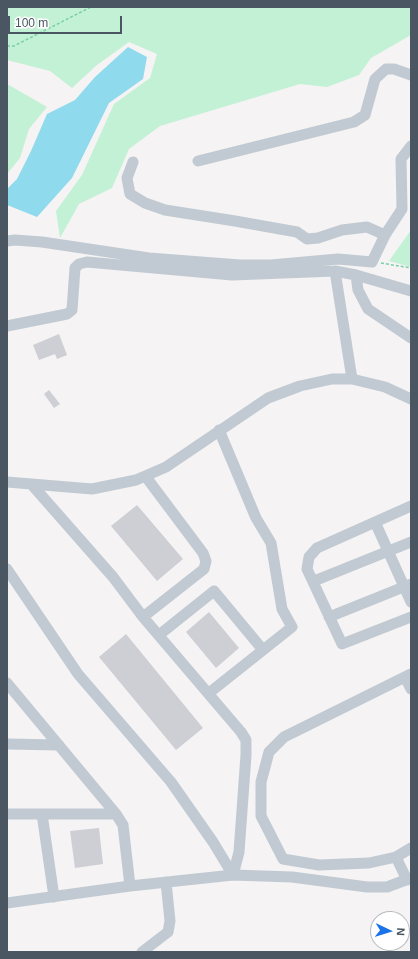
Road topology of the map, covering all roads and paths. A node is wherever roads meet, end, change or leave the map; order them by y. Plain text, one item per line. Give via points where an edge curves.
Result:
1 (91, 7) edge
2 (7, 46) edge
3 (411, 75) edge
4 (411, 146) edge
5 (198, 161) dead end
6 (133, 162) dead end
7 (385, 235) junction
8 (7, 242) edge
9 (372, 262) junction
10 (411, 268) edge
11 (335, 271) junction
12 (356, 275) junction
13 (411, 291) edge
14 (7, 326) edge
15 (411, 338) edge
16 (352, 379) junction
17 (411, 399) edge
18 (220, 430) junction
19 (146, 477) junction
20 (7, 482) edge
21 (33, 486) junction
22 (411, 506) edge
23 (375, 522) junction
24 (411, 542) edge
25 (388, 552) junction
26 (7, 569) edge
27 (314, 581) junction
28 (407, 586) edge
29 (411, 602) edge
30 (142, 617) junction
31 (329, 617) junction
32 (411, 617) edge
33 (159, 635) junction
34 (263, 650) junction
35 (408, 676) edge
36 (7, 683) edge
37 (411, 689) edge
38 (209, 693) junction
39 (7, 744) edge
40 (59, 745) junction
41 (7, 814) edge
42 (42, 814) junction
43 (116, 814) junction
44 (411, 848) edge
45 (396, 857) junction
46 (233, 875) junction
47 (409, 879) edge
48 (166, 882) junction
49 (130, 886) junction
50 (54, 896) junction
51 (7, 903) edge
52 (142, 952) edge

1 - 2 path via 14,46
3 - 5 street via 386,69 375,79 365,115 354,122
4 - 7 street via 401,159 402,209
6 - 7 street via 128,178 130,194 165,210 297,232 307,239 367,227
7 - 9 street
8 - 9 street via 42,242 149,258 240,266 338,259
9 - 10 path
11 - 12 street
11 - 14 street via 232,275 87,262 75,268 72,310 67,314
11 - 16 street
12 - 13 street
12 - 15 street via 358,290 368,309
16 - 17 street via 386,387
16 - 18 street via 332,379 300,386 268,398
18 - 19 street via 166,467
18 - 34 street via 256,518 271,544 282,609 292,627
19 - 21 street via 92,490
19 - 30 street via 203,553 206,562 204,569
20 - 21 street
21 - 30 street via 112,577
22 - 23 street
23 - 25 street
23 - 27 street via 317,548 309,557 307,569
24 - 25 street
25 - 27 street
25 - 28 street
26 - 46 street via 78,674 171,782
27 - 31 street
28 - 29 street
28 - 31 street
30 - 33 street
31 - 32 street via 342,644
33 - 34 street via 214,591
33 - 38 street
34 - 38 street
35 - 37 street
35 - 45 street via 284,737 269,752 261,782 261,816 283,859 319,865 369,863
36 - 40 street
38 - 46 street via 246,740 239,852
39 - 40 street
40 - 43 street
41 - 42 street
42 - 43 street
42 - 50 street
43 - 49 street via 123,825
44 - 45 street
45 - 47 street
46 - 47 street via 292,877 387,887
46 - 48 street
48 - 49 street
48 - 52 street via 170,921 168,932
49 - 50 street
50 - 51 street

